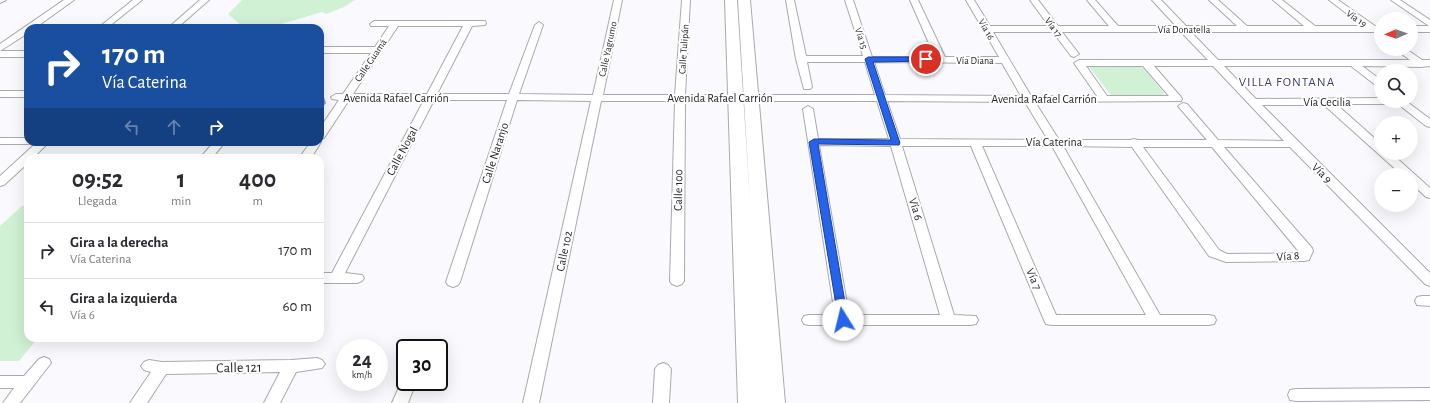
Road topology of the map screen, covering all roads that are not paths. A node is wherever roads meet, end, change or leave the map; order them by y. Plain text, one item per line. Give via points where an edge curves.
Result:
1 (70, 0) edge
2 (138, 0) edge
3 (205, 0) edge
4 (618, 0) edge
5 (686, 0) edge
6 (731, 0) edge
7 (744, 0) edge
8 (790, 0) edge
9 (849, 0) edge
10 (914, 0) edge
11 (970, 0) edge
12 (1034, 0) edge
13 (1091, 0) edge
14 (1156, 0) edge
15 (1213, 0) edge
16 (1277, 0) edge
17 (1332, 0) edge
18 (1395, 0) edge
19 (469, 23) junction
20 (482, 23) dead end
21 (35, 24) edge
22 (107, 24) edge
23 (177, 24) edge
24 (374, 24) dead end
25 (395, 24) junction
26 (1430, 24) edge
27 (539, 25) dead end
28 (1374, 27) edge
29 (987, 29) junction
30 (1056, 29) junction
31 (1116, 29) junction
32 (1183, 29) junction
33 (1245, 29) junction
34 (1313, 29) junction
35 (1374, 29) edge
36 (1418, 29) edge
37 (1430, 29) edge
38 (24, 31) edge
39 (0, 48) edge
40 (324, 50) edge
41 (377, 50) junction
42 (0, 54) edge
43 (24, 54) edge
44 (1412, 56) edge
45 (801, 59) junction
46 (868, 59) junction
47 (941, 59) junction
48 (1076, 59) junction
49 (1005, 60) junction
50 (1146, 63) junction
51 (1216, 63) junction
52 (1425, 63) edge
53 (1354, 64) junction
54 (1430, 70) edge
55 (1374, 80) edge
56 (807, 87) dead end
57 (0, 94) edge
58 (24, 94) edge
59 (341, 97) junction
60 (430, 98) junction
61 (513, 98) junction
62 (597, 98) junction
63 (680, 98) junction
64 (744, 98) junction
65 (882, 99) junction
66 (1028, 99) junction
67 (1104, 99) junction
68 (1374, 101) edge
69 (1254, 102) junction
70 (1327, 102) junction
71 (1183, 106) dead end
72 (1410, 108) edge
73 (808, 109) dead end
74 (1430, 124) edge
75 (324, 129) edge
76 (24, 141) edge
77 (0, 142) edge
78 (814, 142) junction
79 (1055, 142) junction
80 (1134, 142) junction
81 (896, 143) junction
82 (975, 143) junction
83 (1214, 143) junction
84 (1294, 144) junction
85 (1374, 144) edge
86 (40, 146) edge
87 (216, 146) edge
88 (31, 154) edge
89 (210, 154) edge
90 (24, 160) edge
91 (1392, 160) edge
92 (1401, 168) edge
93 (0, 182) edge
94 (1418, 183) edge
95 (1430, 194) edge
96 (324, 278) edge
97 (336, 278) junction
98 (357, 278) dead end
99 (1430, 281) edge
100 (453, 282) dead end
101 (677, 282) dead end
102 (809, 320) dead end
103 (843, 320) junction
104 (949, 320) junction
105 (971, 320) dead end
106 (1156, 320) junction
107 (1208, 320) dead end
108 (44, 363) dead end
109 (317, 364) dead end
110 (291, 366) junction
111 (663, 369) dead end
112 (0, 382) edge
113 (29, 382) junction
114 (405, 391) edge
115 (1430, 394) edge
116 (1296, 395) dead end
117 (1325, 398) edge
118 (11, 403) edge
119 (138, 403) edge
120 (272, 403) edge
121 (400, 403) edge
122 (532, 403) edge
123 (661, 403) edge
124 (750, 403) edge
125 (773, 403) edge

1 - 21 street
2 - 22 street
3 - 23 street
4 - 62 street, Calle Yagrumo
5 - 63 street, Calle Tulipán
6 - 64 main road
7 - 64 main road
8 - 45 street
9 - 46 street, Vía 15
10 - 47 street
11 - 29 street, Vía 16
12 - 30 street, Vía 17
13 - 31 street
14 - 32 street, Vía 9
15 - 33 street
16 - 34 street
17 - 28 street, Vía 19
18 - 26 street
19 - 20 street
19 - 25 street
19 - 60 street, Calle Nogal
24 - 25 street
25 - 41 street, Calle Guamá
27 - 61 street, Calle Naranjo
29 - 30 street, Vía Donatella
29 - 49 street, Vía 16
30 - 31 street, Vía Donatella
30 - 48 street, Vía 17
31 - 32 street, Vía Donatella
32 - 33 street, Vía Donatella
32 - 51 street, Vía 9
33 - 34 street, Vía Donatella
34 - 35 street, Vía Donatella
36 - 37 street
38 - 39 street
40 - 41 street
41 - 59 street, Calle Guamá
42 - 43 street
44 - 52 street
45 - 46 street, Vía Diana
45 - 56 street
46 - 47 street, Vía Diana
46 - 65 street, Vía 15
47 - 49 street, Vía Diana
48 - 50 street
48 - 67 street, Avenida Rafael Carrión
49 - 66 street, Vía 16
50 - 51 street
50 - 67 street, Avenida Rafael Carrión via 1177,99
51 - 53 street
51 - 69 street, Vía 9
52 - 53 street
52 - 54 street
53 - 55 street
57 - 58 street
59 - 60 street, Avenida Rafael Carrión
59 - 75 street, Calle Guamá
60 - 61 street, Avenida Rafael Carrión
60 - 97 street, Calle Nogal
61 - 62 street, Avenida Rafael Carrión
61 - 100 street, Calle Naranjo
62 - 63 street, Avenida Rafael Carrión
62 - 122 street, Calle 102
63 - 64 street, Avenida Rafael Carrión
63 - 101 street, Calle 100
64 - 65 street, Avenida Rafael Carrión
64 - 124 main road
64 - 125 main road
65 - 66 street, Avenida Rafael Carrión
65 - 81 street, Vía 6
66 - 67 street, Avenida Rafael Carrión
66 - 79 street
68 - 70 street, Vía Cecilia
69 - 70 street, Vía Cecilia
69 - 84 street, Vía 9
70 - 85 street
71 - 83 street, Vía 8
72 - 74 street
73 - 78 street
76 - 77 street
78 - 81 street, Vía Caterina
78 - 103 street
79 - 80 street, Vía Caterina
79 - 82 street, Vía Caterina
79 - 106 street
80 - 83 street, Vía Caterina
80 - 83 street, Vía 8 via 1214,253 1226,258 1304,257 1307,251
81 - 82 street, Vía Caterina
81 - 104 street, Vía 6
82 - 106 street, Vía 7 via 1051,320
83 - 84 street, Vía Caterina
84 - 99 street, Vía 9
86 - 88 street
87 - 89 street
90 - 93 street
91 - 92 street
94 - 95 street
96 - 97 street
97 - 98 street
102 - 103 street
103 - 104 street
104 - 105 street
106 - 107 street, Vía 7
108 - 113 street
109 - 110 street, Calle 121
110 - 119 street, Calle 121 via 156,367
110 - 120 street
111 - 123 street
112 - 113 street
113 - 118 street
114 - 121 street
115 - 117 street
116 - 117 street

